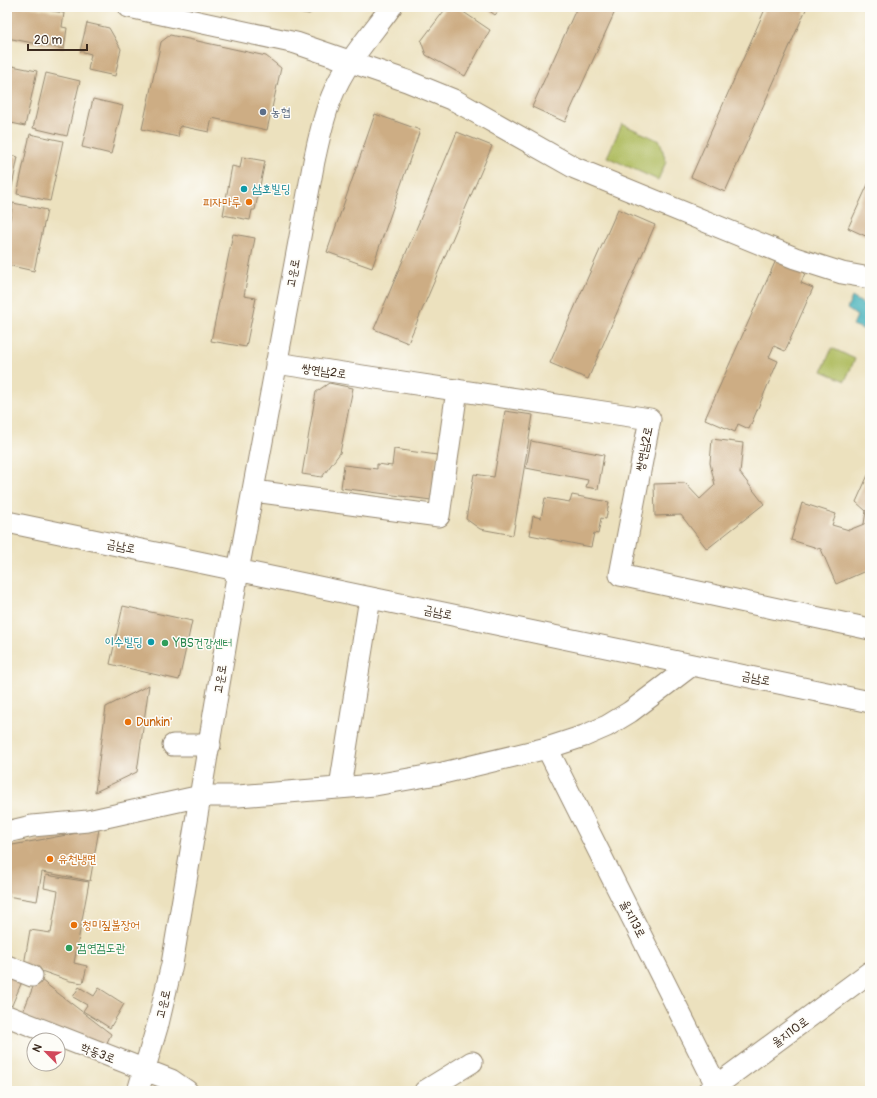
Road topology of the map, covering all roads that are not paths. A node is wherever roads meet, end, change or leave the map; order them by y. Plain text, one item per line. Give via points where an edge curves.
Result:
1 (129, 7) edge
2 (391, 7) edge
3 (154, 9) edge
4 (352, 62) junction
5 (870, 278) edge
6 (276, 363) junction
7 (456, 390) junction
8 (254, 491) junction
9 (7, 522) edge
10 (238, 571) junction
11 (370, 598) junction
12 (870, 628) edge
13 (692, 665) junction
14 (870, 702) edge
15 (172, 745) dead end
16 (210, 745) junction
17 (547, 748) junction
18 (340, 787) junction
19 (201, 796) junction
20 (7, 832) edge
21 (7, 966) edge
22 (870, 972) edge
23 (32, 976) dead end
24 (7, 1016) edge
25 (472, 1062) dead end
26 (145, 1070) junction
27 (715, 1089) edge
28 (138, 1091) edge
29 (187, 1091) edge
30 (425, 1091) edge

1 - 3 street
2 - 4 street, 고운로
3 - 4 street via 296,43
4 - 5 street via 456,101 574,168 794,258 842,273
4 - 6 street, 고운로 via 332,96 321,129
6 - 7 street, 쌍연남2로
6 - 8 street, 고운로
7 - 8 street via 439,516
7 - 12 street, 쌍연남2로 via 650,419 620,575
8 - 10 street, 고운로
9 - 10 street, 금남로
10 - 11 street, 금남로
10 - 16 street, 고운로
11 - 13 street, 금남로
11 - 18 street
13 - 14 street, 금남로
13 - 17 street via 607,726
15 - 16 street
16 - 19 street, 고운로
17 - 18 street via 442,773
17 - 27 street, 율지13로
18 - 19 street via 238,796
19 - 20 street via 88,821
19 - 26 street, 고운로 via 172,964
21 - 23 street
22 - 27 street, 율지10로
24 - 26 street, 학동3로
25 - 30 street
26 - 28 street, 고운로
26 - 29 street, 학동3로 via 171,1080

